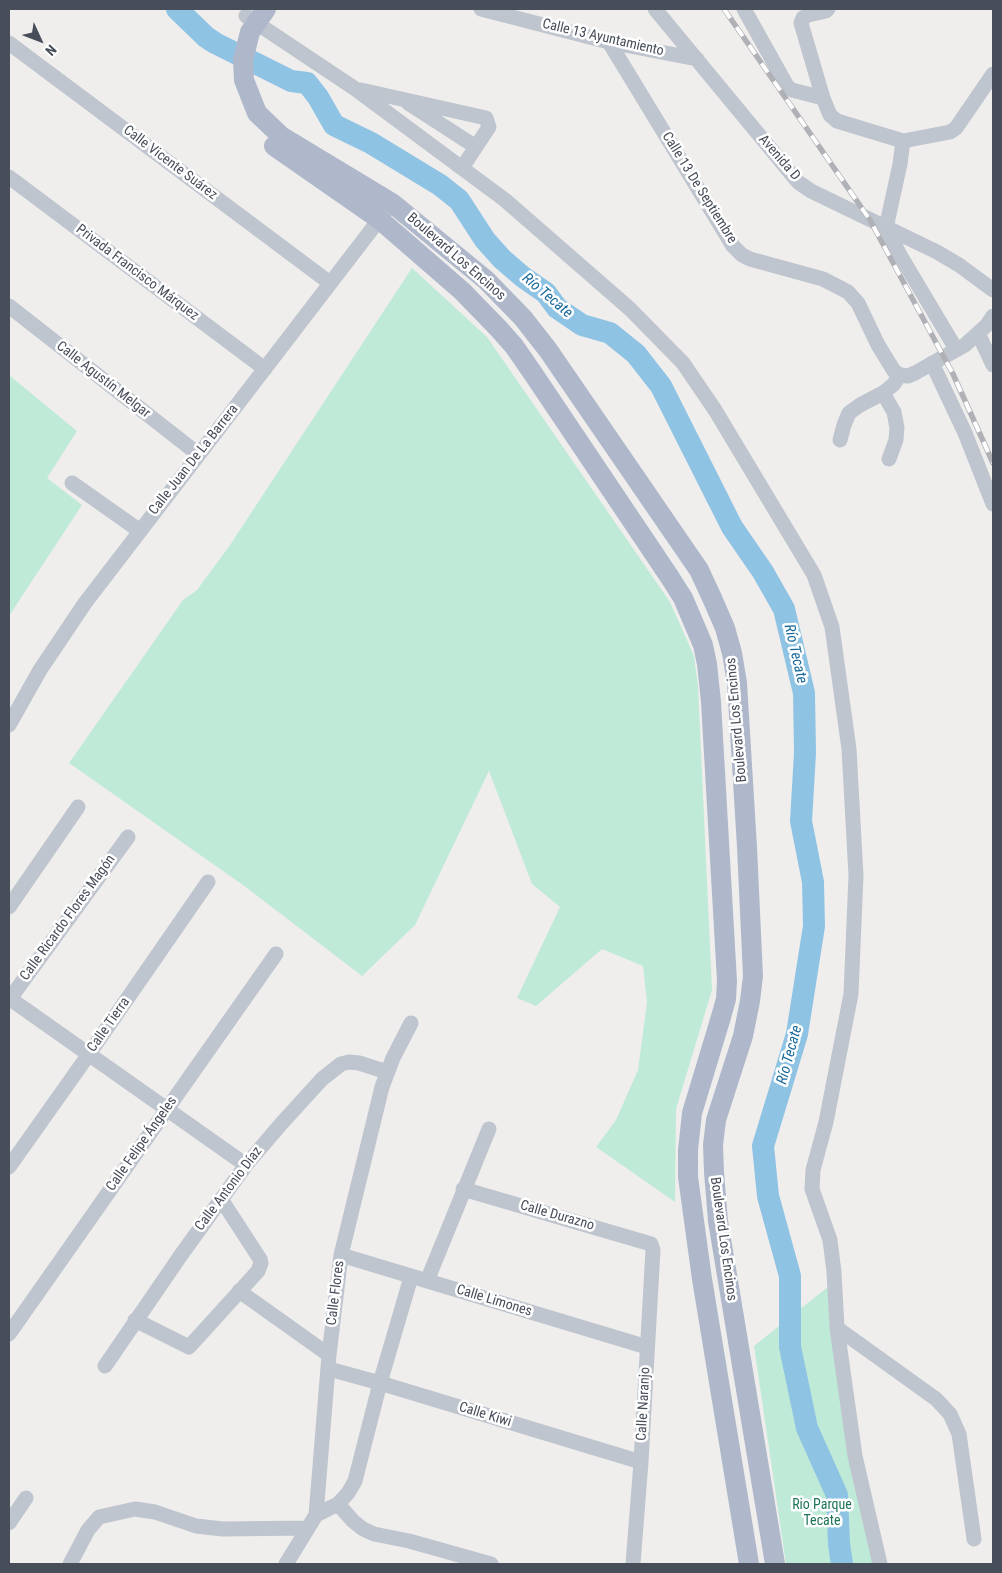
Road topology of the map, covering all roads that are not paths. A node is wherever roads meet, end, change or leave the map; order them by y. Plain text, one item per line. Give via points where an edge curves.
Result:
1 (480, 9) edge
2 (655, 9) edge
3 (744, 9) edge
4 (828, 9) edge
5 (251, 19) edge
6 (609, 42) junction
7 (9, 43) edge
8 (697, 59) junction
9 (993, 74) edge
10 (354, 88) junction
11 (240, 90) junction
12 (401, 98) junction
13 (823, 98) junction
14 (903, 140) junction
15 (476, 147) junction
16 (462, 168) junction
17 (9, 177) edge
18 (392, 203) junction
19 (379, 220) junction
20 (886, 228) junction
21 (330, 283) junction
22 (993, 290) edge
23 (9, 306) edge
24 (993, 316) edge
25 (978, 333) junction
26 (956, 349) junction
27 (932, 363) junction
28 (993, 365) edge
29 (265, 369) junction
30 (900, 375) junction
31 (883, 393) junction
32 (840, 440) dead end
33 (198, 454) junction
34 (889, 459) dead end
35 (72, 482) dead end
36 (993, 504) edge
37 (140, 531) junction
38 (9, 725) edge
39 (78, 807) dead end
40 (128, 837) dead end
41 (208, 882) dead end
42 (9, 907) edge
43 (276, 954) dead end
44 (9, 999) edge
45 (410, 1023) dead end
46 (89, 1054) junction
47 (387, 1072) junction
48 (166, 1109) junction
49 (489, 1129) dead end
50 (246, 1165) junction
51 (9, 1167) edge
52 (463, 1189) junction
53 (221, 1199) junction
54 (651, 1244) joint
55 (341, 1255) junction
56 (727, 1273) junction
57 (411, 1276) junction
58 (702, 1278) junction
59 (427, 1281) junction
60 (239, 1291) junction
61 (136, 1320) junction
62 (837, 1328) junction
63 (9, 1334) edge
64 (647, 1346) junction
65 (329, 1362) junction
66 (105, 1366) dead end
67 (380, 1383) junction
68 (642, 1462) junction
69 (26, 1498) dead end
70 (338, 1504) junction
71 (316, 1515) junction
72 (9, 1524) edge
73 (308, 1528) junction
74 (974, 1539) dead end
75 (70, 1564) edge
76 (286, 1564) edge
77 (491, 1564) edge
78 (634, 1564) edge
79 (749, 1564) edge
80 (774, 1564) edge
81 (880, 1564) edge

1 - 6 street, Calle 13 Ayuntamiento
2 - 8 street, Avenida D
3 - 13 street via 787,86
4 - 13 street via 808,15 801,23
5 - 10 street
5 - 11 main road, Boulevard Los Encinos via 231,55 230,68
6 - 8 street, Calle 13 Ayuntamiento
6 - 30 street, Calle 13 De Septiembre via 733,246 750,259 823,279 848,292 858,303 886,360
7 - 21 street, Calle Vicente Suárez
8 - 20 street, Avenida D via 798,182
9 - 14 street via 956,128 950,132
10 - 12 street
10 - 16 street
11 - 18 main road, Boulevard Los Encinos via 256,112 281,136
11 - 19 main road, Boulevard Los Encinos via 248,120 259,134
12 - 15 street
12 - 15 street via 486,118 489,127
13 - 14 street via 837,121
14 - 20 street
15 - 16 street
16 - 62 street via 505,200 630,309 683,363 715,410 814,575 832,627 849,749 856,876 851,994 826,1122 813,1170 812,1188 830,1240
17 - 29 street, Privada Francisco Márquez
18 - 19 street, Calle Juan De La Barrera
18 - 56 main road, Boulevard Los Encinos via 486,280 542,342 699,570 725,628 737,683 752,976 743,1036 716,1120 714,1172
19 - 21 street, Calle Juan De La Barrera
19 - 58 main road, Boulevard Los Encinos via 462,291 514,346 669,576 703,645 712,702 727,981 726,999 694,1106 688,1150 688,1176
20 - 22 street, Avenida D via 949,259
20 - 26 street
21 - 29 street, Calle Juan De La Barrera
23 - 33 street, Calle Agustín Melgar
24 - 25 street
25 - 26 street
25 - 28 street
26 - 27 street
27 - 30 street via 908,376
27 - 36 street
29 - 33 street, Calle Juan De La Barrera
30 - 31 street
31 - 32 street via 849,413
31 - 34 street via 894,412 897,428
33 - 37 street, Calle Juan De La Barrera
35 - 37 street
37 - 38 street, Calle Juan De La Barrera via 63,634
39 - 42 street
40 - 44 street, Calle Ricardo Flores Magón
41 - 46 street, Calle Tierra
43 - 48 street, Calle Felipe Ángeles
44 - 46 street
45 - 47 street, Calle Flores
46 - 48 street
46 - 51 street, Calle Tierra
47 - 50 street, Calle Antonio Díaz via 359,1063 341,1064 322,1079
47 - 55 street, Calle Flores
48 - 50 street
48 - 63 street, Calle Felipe Ángeles
49 - 52 street
50 - 53 street, Calle Antonio Díaz
52 - 54 street, Calle Durazno
52 - 59 street
53 - 60 street via 261,1263 258,1271
53 - 61 street, Calle Antonio Díaz
54 - 64 street, Calle Naranjo
55 - 57 street, Calle Limones
55 - 65 street, Calle Flores
56 - 58 main road
56 - 80 main road, Boulevard Los Encinos
57 - 59 street, Calle Limones
57 - 67 street
58 - 79 main road, Boulevard Los Encinos
59 - 64 street, Calle Limones
60 - 61 street via 189,1347
60 - 65 street, Calle Kiwi
61 - 66 street, Calle Antonio Díaz
62 - 74 street via 936,1399 950,1414 959,1434
62 - 81 street via 855,1456
64 - 68 street, Calle Naranjo
65 - 67 street, Calle Kiwi
65 - 71 street, Calle Flores
67 - 68 street, Calle Kiwi
67 - 70 street via 355,1481
68 - 78 street, Calle Naranjo
69 - 72 street
70 - 71 street
70 - 77 street via 353,1521 374,1534
71 - 73 street, Calle Flores
73 - 75 street via 223,1529 196,1526 155,1512 135,1510 99,1517 88,1530
73 - 76 street, Calle Flores

